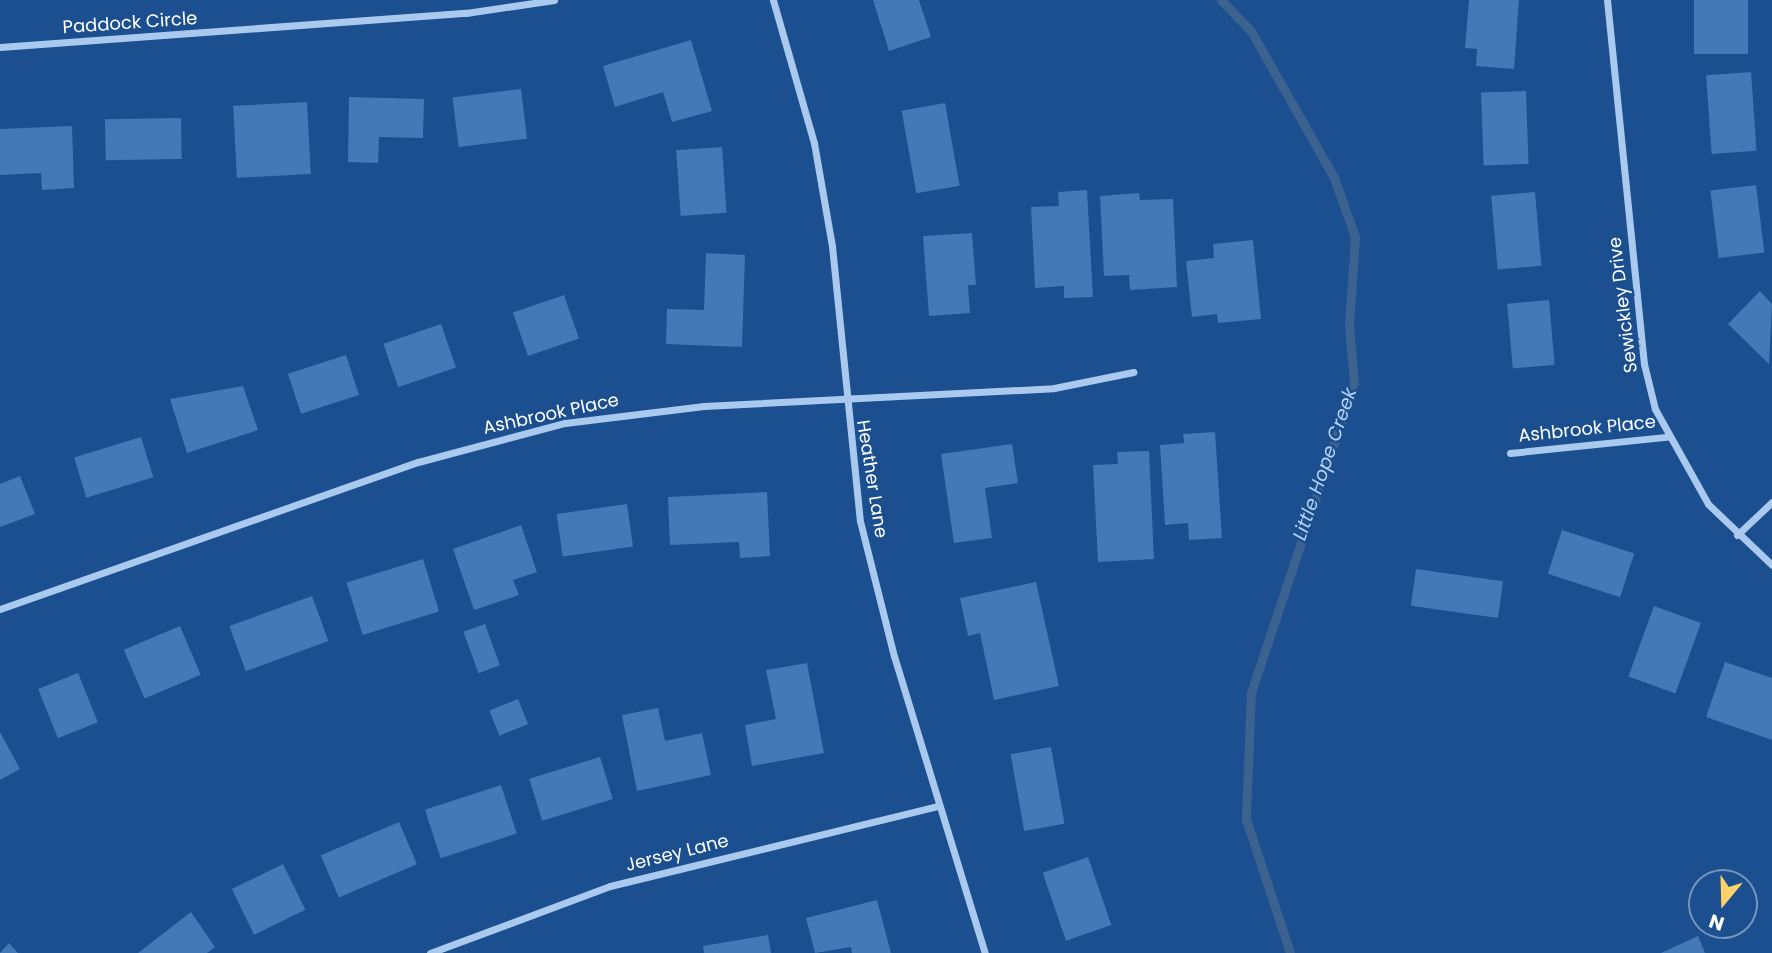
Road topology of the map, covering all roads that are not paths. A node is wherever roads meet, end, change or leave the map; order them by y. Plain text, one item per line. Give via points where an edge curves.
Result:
1 (554, 0) edge
2 (773, 0) edge
3 (1607, 0) edge
4 (0, 47) edge
5 (1133, 372) dead end
6 (844, 402) junction
7 (1667, 437) junction
8 (1510, 453) dead end
9 (1772, 502) edge
10 (1737, 535) junction
11 (1772, 565) edge
12 (0, 610) edge
13 (939, 806) junction
14 (430, 953) edge
15 (985, 953) edge

1 - 4 street, Paddock Circle via 452,14
2 - 6 street, Heather Lane via 814,143 832,246
3 - 7 street, Sewickley Drive via 1644,364
5 - 6 street, Ashbrook Place via 1054,388
6 - 12 street, Ashbrook Place via 691,407 519,433 418,462
6 - 13 street, Heather Lane via 860,521
7 - 8 street, Ashbrook Place
7 - 10 street, Sewickley Drive
9 - 10 street
10 - 11 street, Sewickley Drive
13 - 14 street, Jersey Lane via 610,886
13 - 15 street, Heather Lane

